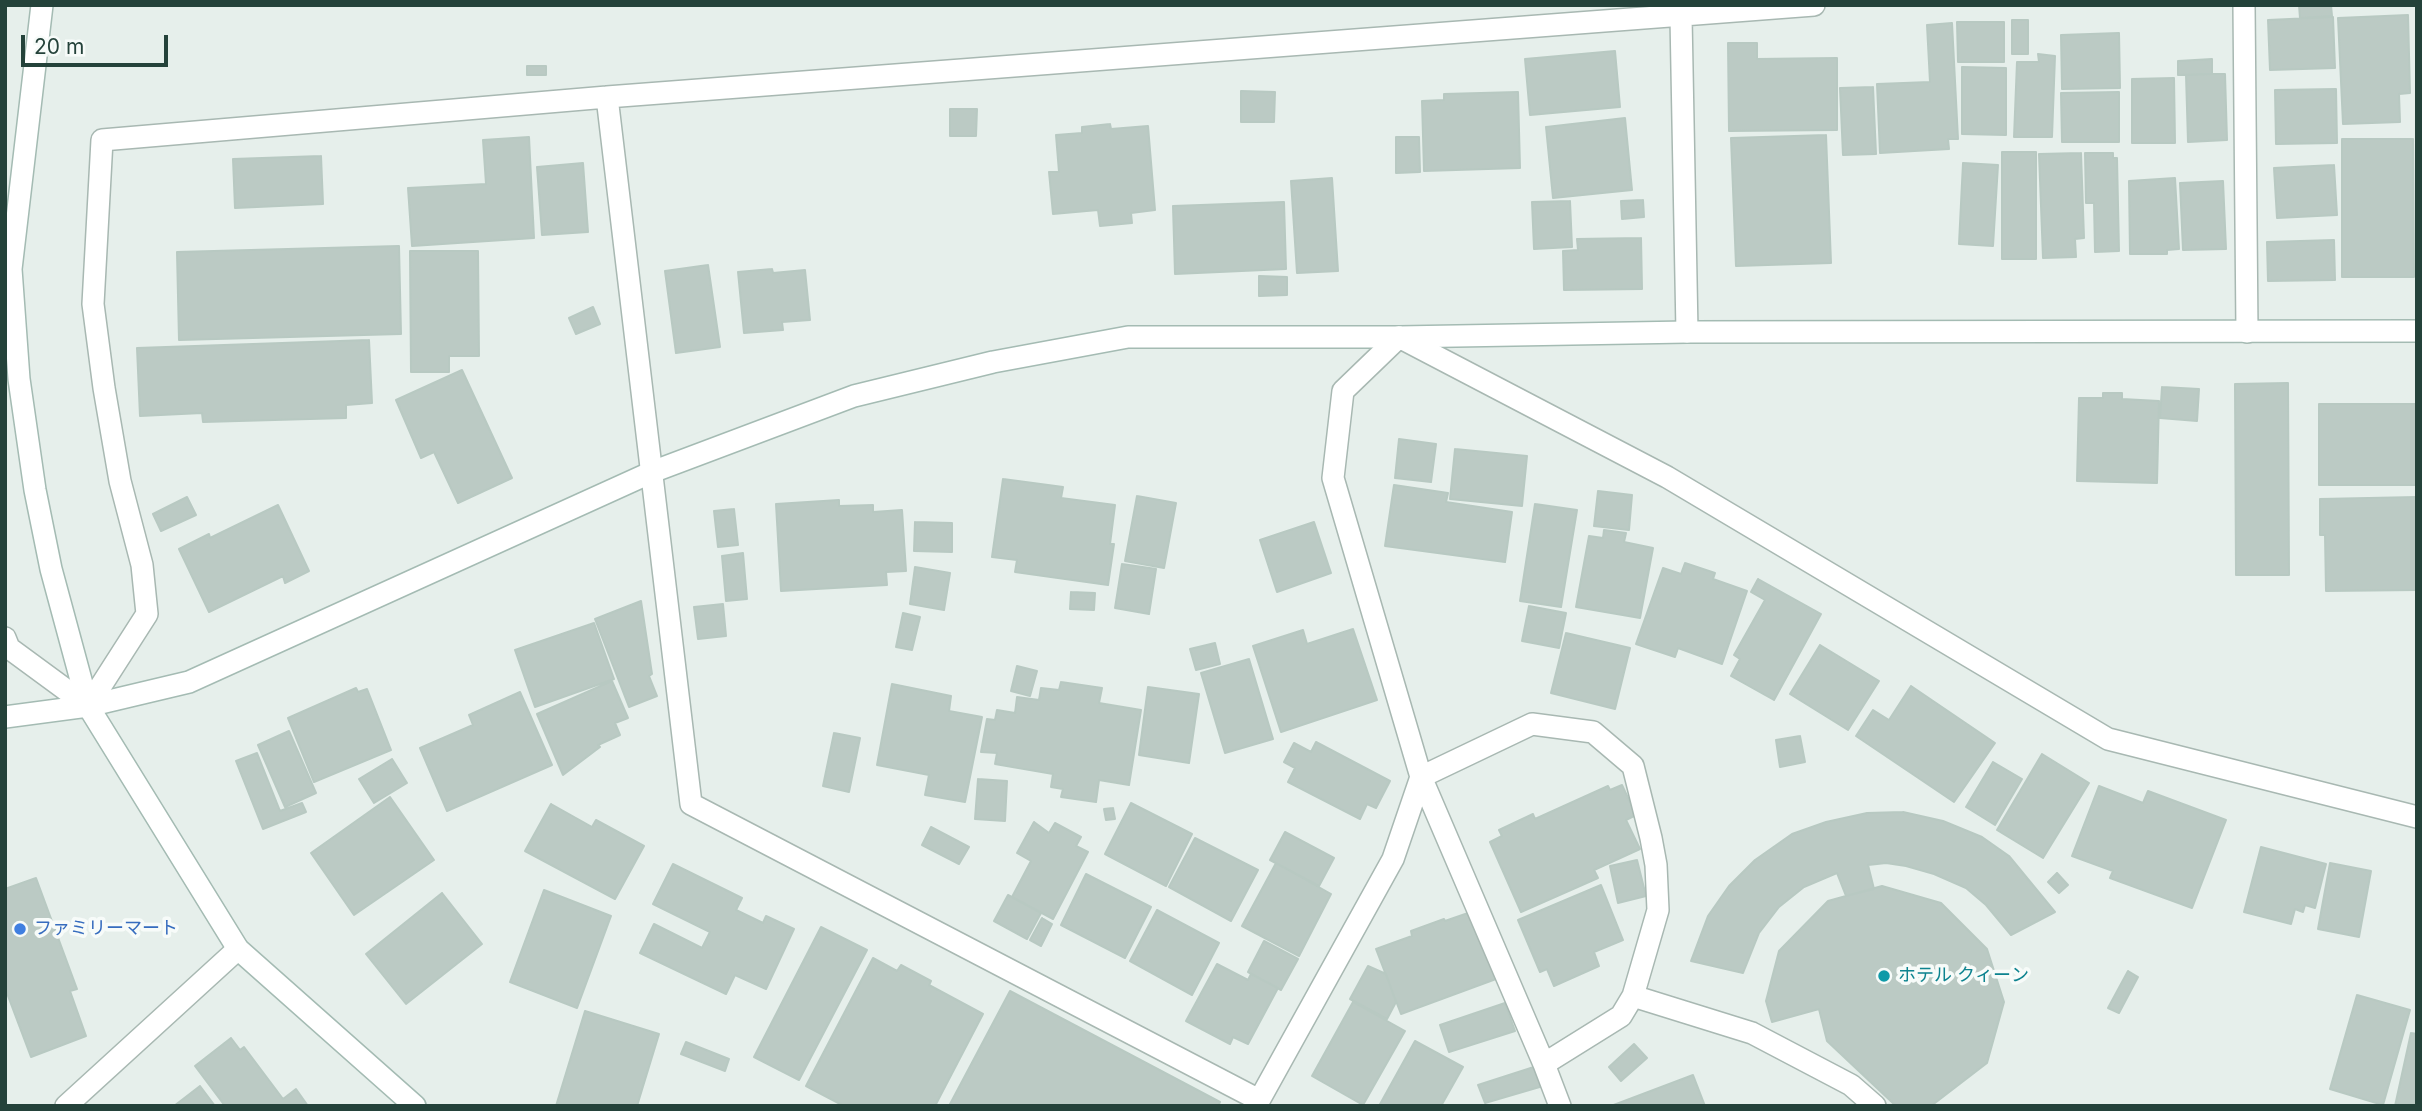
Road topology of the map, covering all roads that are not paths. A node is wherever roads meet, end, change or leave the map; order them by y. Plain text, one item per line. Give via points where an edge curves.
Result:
1 (42, 5) edge
2 (1814, 5) edge
3 (2244, 5) edge
4 (1681, 17) junction
5 (607, 97) junction
6 (2417, 331) edge
7 (1687, 332) junction
8 (2247, 332) junction
9 (1399, 337) junction
10 (652, 472) junction
11 (5, 638) edge
12 (88, 706) junction
13 (5, 717) edge
14 (1421, 777) junction
15 (2417, 817) edge
16 (238, 949) junction
17 (1633, 996) junction
18 (1544, 1064) junction
19 (1258, 1103) edge
20 (65, 1106) edge
21 (415, 1106) edge
22 (1560, 1106) edge
23 (1875, 1106) edge

1 - 12 street via 11,269 19,379 35,489
2 - 4 street
3 - 8 street
4 - 5 street
4 - 7 street
5 - 10 street
5 - 12 street via 102,140 93,304 120,481 142,565 147,614
6 - 8 street
7 - 8 street
7 - 9 street
9 - 10 street via 1128,337 1061,349 855,396
9 - 14 street via 1343,391 1333,478
9 - 15 street via 1667,477 2108,739
10 - 12 street via 189,682
10 - 19 street via 691,804
11 - 12 street via 9,648
12 - 13 street
12 - 16 street
14 - 17 street via 1532,724 1593,732 1633,766 1653,852 1658,910
14 - 18 street
14 - 19 street via 1393,859
16 - 20 street
16 - 21 street
17 - 18 street via 1622,1016
17 - 23 street via 1752,1033 1851,1085
18 - 22 street

